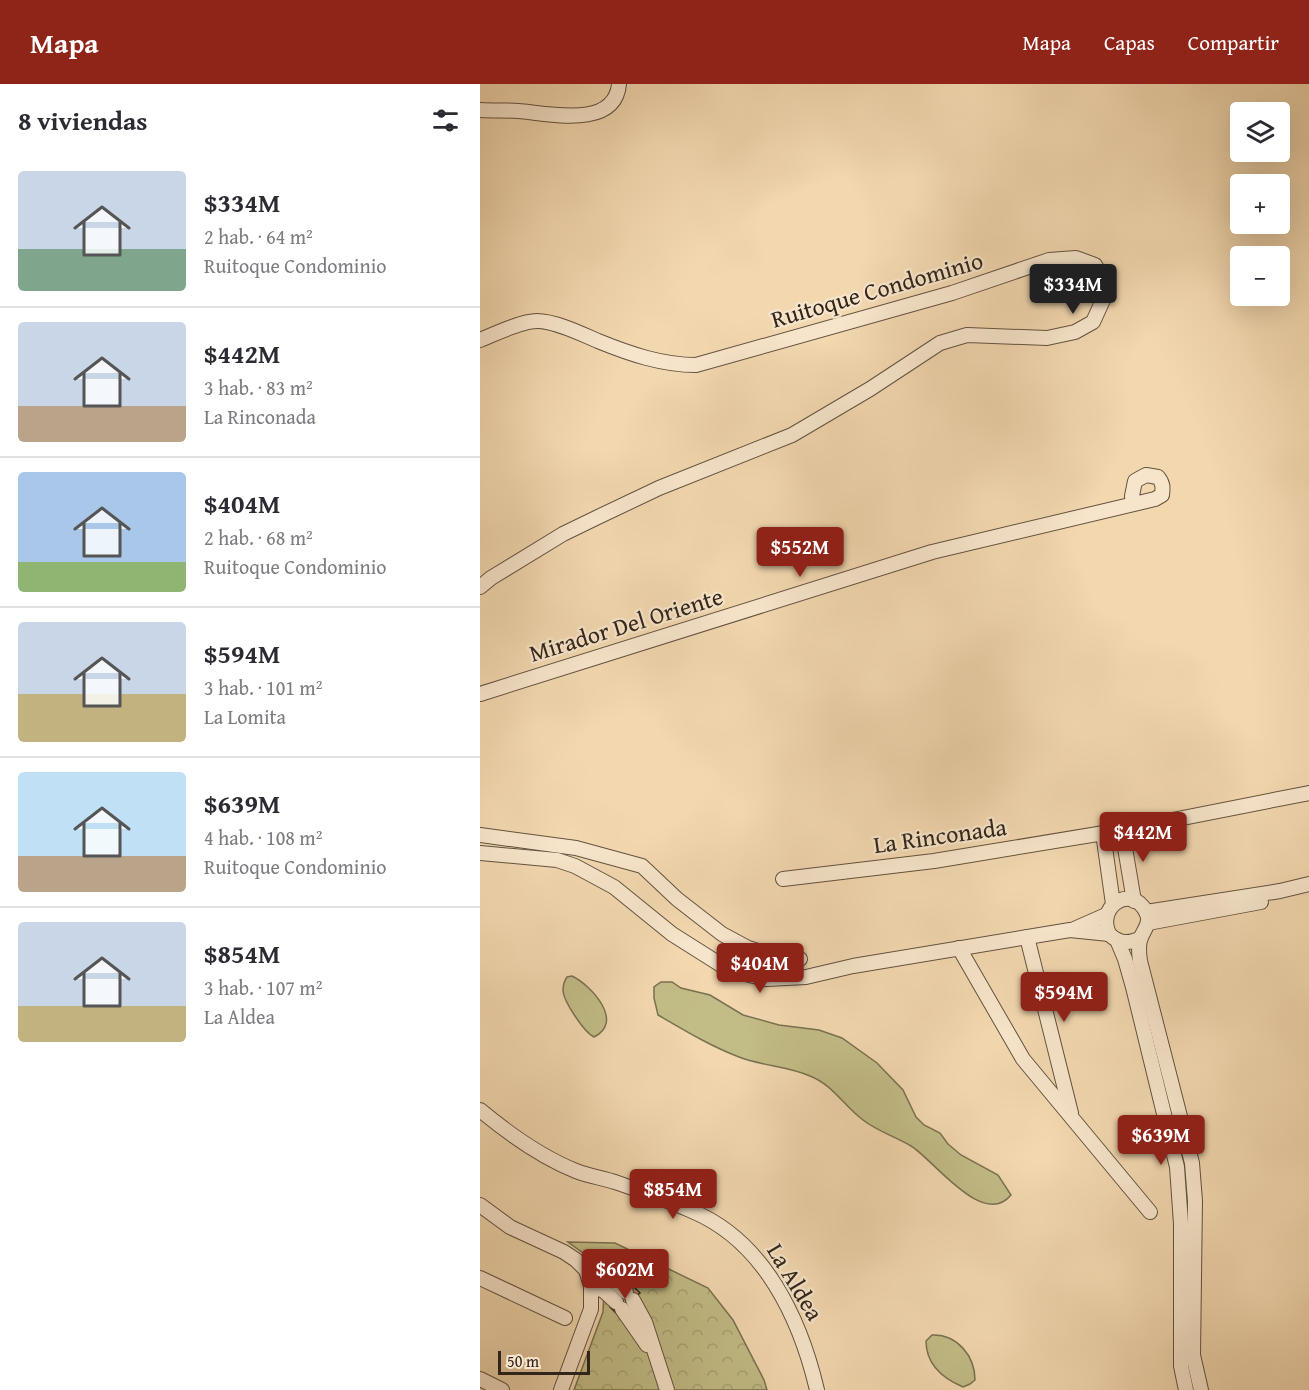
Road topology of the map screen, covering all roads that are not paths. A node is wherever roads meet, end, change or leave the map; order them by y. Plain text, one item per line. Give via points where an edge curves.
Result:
1 (619, 84) edge
2 (480, 110) edge
3 (480, 340) edge
4 (1162, 495) junction
5 (1133, 503) junction
6 (480, 587) edge
7 (480, 694) edge
8 (480, 699) edge
9 (1309, 793) edge
10 (1122, 830) junction
11 (1103, 833) junction
12 (480, 835) edge
13 (480, 853) edge
14 (783, 879) dead end
15 (1309, 884) edge
16 (1309, 891) edge
17 (1134, 901) junction
18 (1109, 910) junction
19 (1147, 918) junction
20 (1070, 930) junction
21 (1027, 937) junction
22 (1113, 937) junction
23 (1141, 938) junction
24 (958, 948) junction
25 (800, 959) dead end
26 (480, 1110) edge
27 (1073, 1118) junction
28 (480, 1205) edge
29 (1150, 1212) dead end
30 (586, 1270) junction
31 (480, 1278) edge
32 (591, 1286) junction
33 (624, 1301) junction
34 (565, 1318) dead end
35 (480, 1379) edge
36 (502, 1390) edge
37 (561, 1390) edge
38 (667, 1390) edge
39 (817, 1390) edge
40 (1186, 1390) edge
41 (1201, 1390) edge

1 - 2 street via 619,91 607,107 594,113 563,117
3 - 6 street, Ruitoque Condominio via 537,321 654,361 696,365 952,293 1049,260 1076,258 1095,266 1105,282 1103,300 1093,322 1075,332 1047,338 967,335 940,343 792,435 659,488 563,534
4 - 5 street, Mirador Del Oriente
4 - 5 street via 1158,477 1142,476 1132,490
4 - 8 street via 1163,501 929,561
5 - 7 street, Mirador Del Oriente via 932,552
9 - 10 street, La Rinconada
10 - 11 street, La Rinconada
10 - 17 street
11 - 14 street, La Rinconada via 934,861
11 - 18 street
12 - 25 street via 576,848 642,866 722,934 748,948
13 - 24 street via 557,860 575,866 614,887 672,934 729,970 766,979 806,977
15 - 19 street
16 - 19 street
17 - 18 street via 1123,900
17 - 19 street
18 - 20 street
18 - 22 street via 1105,921
19 - 23 street
20 - 21 street
20 - 22 street
21 - 24 street
21 - 27 street
22 - 23 street via 1129,943
22 - 40 street via 1133,987 1177,1167 1181,1366
23 - 41 street via 1145,984 1192,1163 1193,1355
24 - 27 street via 1013,1045
26 - 39 street, La Aldea via 545,1156 576,1171 694,1212 717,1223 749,1248 798,1325
27 - 29 street
28 - 30 street via 510,1227 564,1252
30 - 32 street
30 - 33 street via 610,1278
31 - 34 street
32 - 33 street
32 - 37 street via 591,1309
33 - 38 street via 645,1322
35 - 36 street

